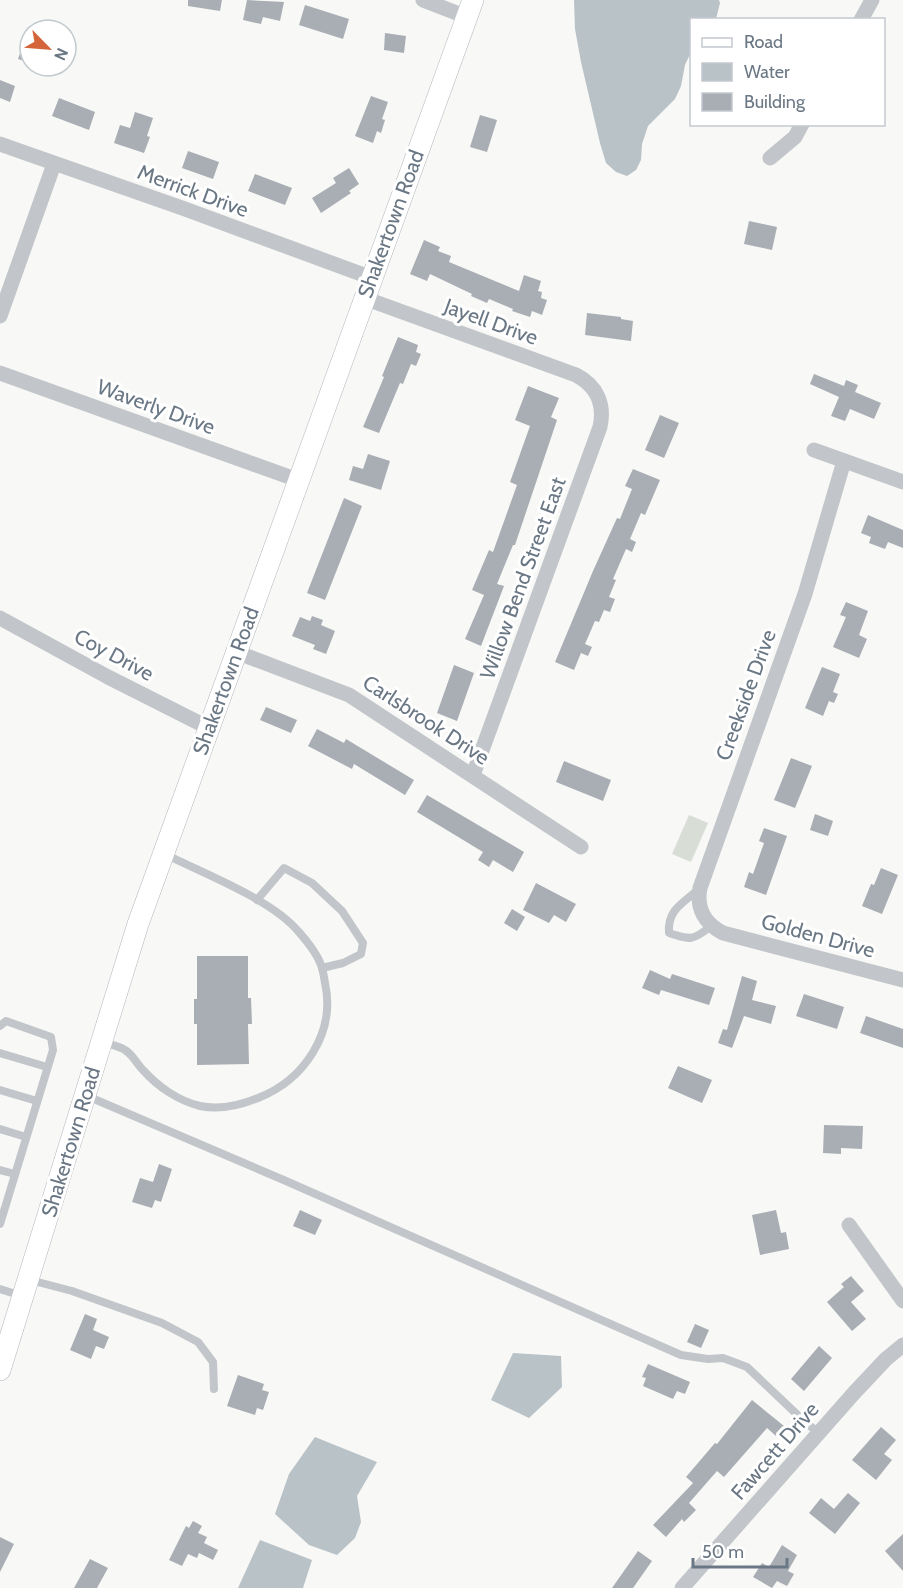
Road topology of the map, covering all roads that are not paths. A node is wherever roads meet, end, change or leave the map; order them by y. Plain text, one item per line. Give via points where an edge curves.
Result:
1 (423, 0) edge
2 (872, 0) edge
3 (470, 9) edge
4 (862, 18) edge
5 (801, 126) edge
6 (0, 144) edge
7 (770, 159) dead end
8 (54, 164) junction
9 (372, 278) junction
10 (364, 298) junction
11 (0, 316) edge
12 (0, 373) edge
13 (597, 393) joint
14 (814, 450) dead end
15 (844, 461) junction
16 (298, 480) junction
17 (903, 482) edge
18 (0, 618) edge
19 (236, 652) junction
20 (209, 728) junction
21 (473, 775) junction
22 (581, 847) dead end
23 (164, 854) junction
24 (700, 888) junction
25 (257, 900) junction
26 (717, 930) junction
27 (322, 968) junction
28 (903, 980) edge
29 (0, 1026) edge
30 (102, 1041) junction
31 (0, 1053) edge
32 (47, 1067) junction
33 (0, 1090) edge
34 (85, 1095) junction
35 (37, 1101) junction
36 (0, 1129) edge
37 (26, 1137) junction
38 (0, 1170) edge
39 (15, 1174) junction
40 (2, 1210) edge
41 (0, 1224) edge
42 (849, 1225) dead end
43 (26, 1288) junction
44 (0, 1289) edge
45 (903, 1301) edge
46 (903, 1345) edge
47 (0, 1370) edge
48 (213, 1389) dead end
49 (819, 1433) junction
50 (682, 1588) edge

1 - 3 street
2 - 4 street
3 - 9 street, Shakertown Road
5 - 7 street via 795,137
6 - 8 street, Merrick Drive
8 - 9 street, Merrick Drive
8 - 11 street
9 - 10 street, Shakertown Road
10 - 13 street, Jayell Drive via 576,375
10 - 16 street, Shakertown Road
12 - 16 street, Waverly Drive
13 - 21 street, Willow Bend Street East via 602,410 600,427
14 - 15 street
15 - 17 street
15 - 24 street, Creekside Drive via 805,594
16 - 19 street, Shakertown Road
18 - 20 street, Coy Drive
19 - 20 street, Shakertown Road
19 - 21 street, Carlsbrook Drive via 349,695
20 - 23 street, Shakertown Road
21 - 22 street, Carlsbrook Drive
23 - 25 lane
23 - 30 street, Shakertown Road
24 - 26 street, Creekside Drive via 700,909
24 - 26 lane via 676,909 668,921 669,933 687,939
25 - 27 lane via 298,930
25 - 27 lane via 284,868 312,883 342,911 363,943 361,954
26 - 28 street, Golden Drive
27 - 30 lane via 327,994 326,1022 319,1044 293,1077 273,1092 248,1102 200,1106 172,1095 123,1049
29 - 32 lane via 6,1022 51,1037
30 - 34 street, Shakertown Road
31 - 32 lane
32 - 35 lane
33 - 35 lane
34 - 43 street, Shakertown Road
34 - 49 lane via 681,1355 723,1358 747,1367
35 - 37 lane
36 - 37 lane
37 - 39 lane
38 - 39 lane
39 - 40 lane
40 - 41 lane
42 - 45 street
43 - 44 lane
43 - 47 street, Shakertown Road
43 - 48 lane via 72,1291 162,1323 198,1342 213,1362
46 - 49 street, Fawcett Drive
49 - 50 street, Fawcett Drive

